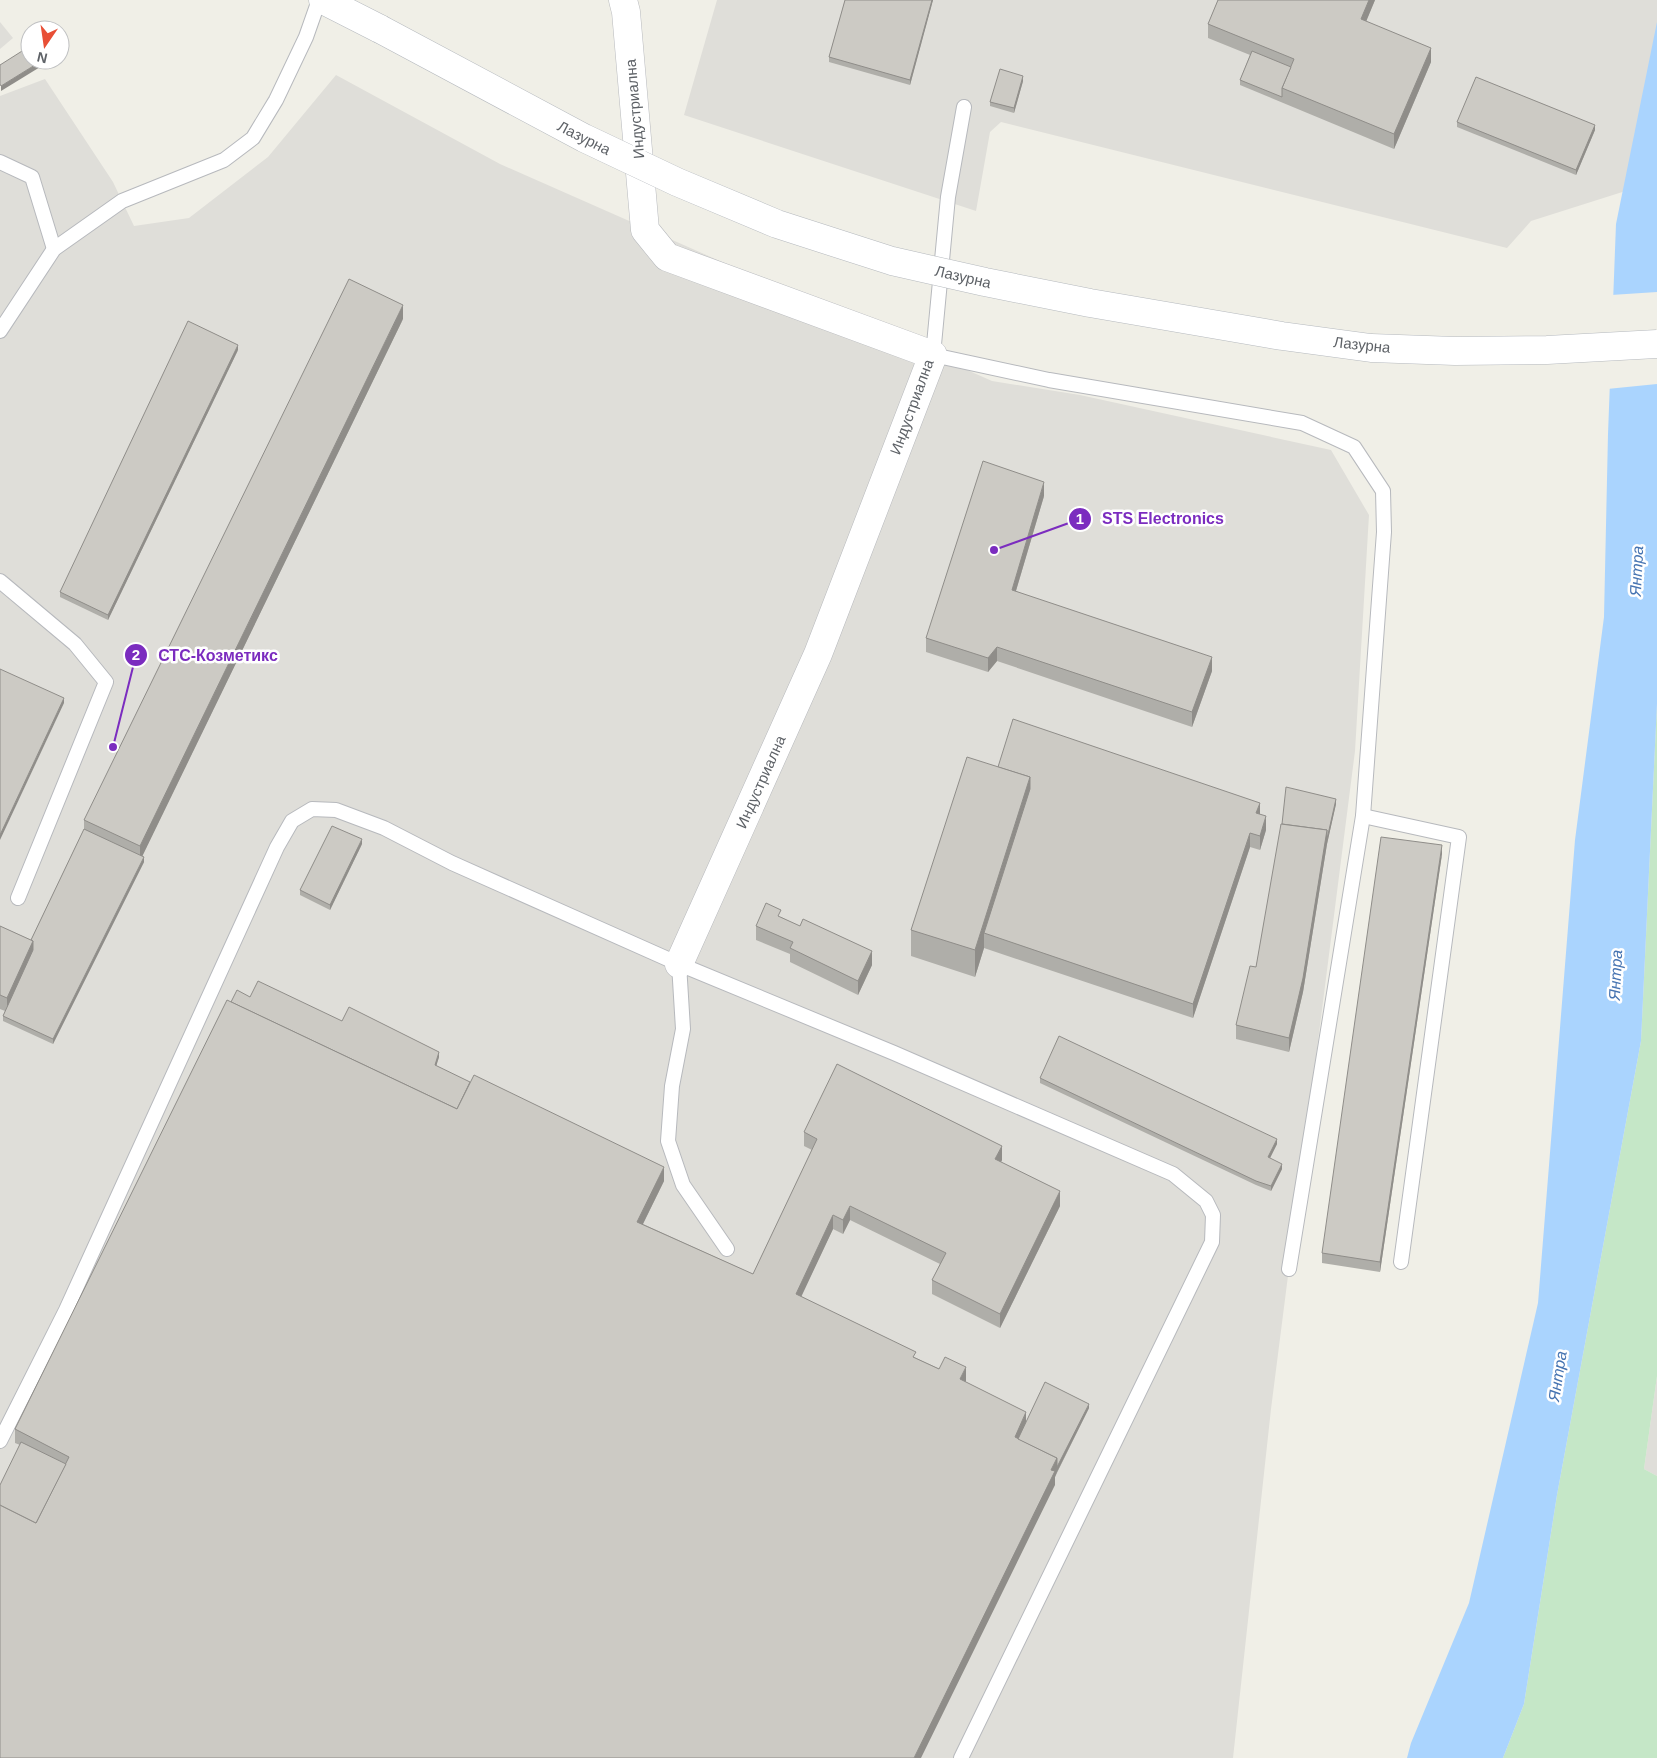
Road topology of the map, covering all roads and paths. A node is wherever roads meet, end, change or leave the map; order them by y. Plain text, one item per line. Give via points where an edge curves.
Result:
1 (319, 0) edge
2 (323, 0) edge
3 (623, 0) edge
4 (964, 107) dead end
5 (0, 162) edge
6 (54, 249) junction
7 (0, 331) edge
8 (1657, 344) edge
9 (933, 355) junction
10 (0, 581) edge
11 (1363, 816) junction
12 (18, 898) dead end
13 (679, 964) junction
14 (727, 1249) dead end
15 (1402, 1262) dead end
16 (1289, 1269) dead end
17 (0, 1441) edge
18 (962, 1758) edge

1 - 6 lane via 306,37 276,100 253,138 224,160 122,201
2 - 8 street, Лазурна, bridge via 584,138 678,182 777,224 892,261 1090,303 1371,348 1455,352
3 - 9 street, Индустриална via 645,230 667,257
4 - 9 lane via 948,197
5 - 6 lane via 32,177
6 - 7 lane
9 - 11 lane via 1049,380 1302,423 1354,447 1383,491 1384,532
9 - 13 street, Индустриална via 818,654
10 - 12 lane via 75,644 106,682
11 - 15 lane via 1459,837
11 - 16 lane
13 - 14 lane via 683,1029 672,1086 668,1141 683,1185
13 - 17 lane via 452,863 384,828 336,810 312,809 292,821 66,1310
13 - 18 lane via 894,1052 1173,1174 1206,1201 1212,1215 1212,1242

